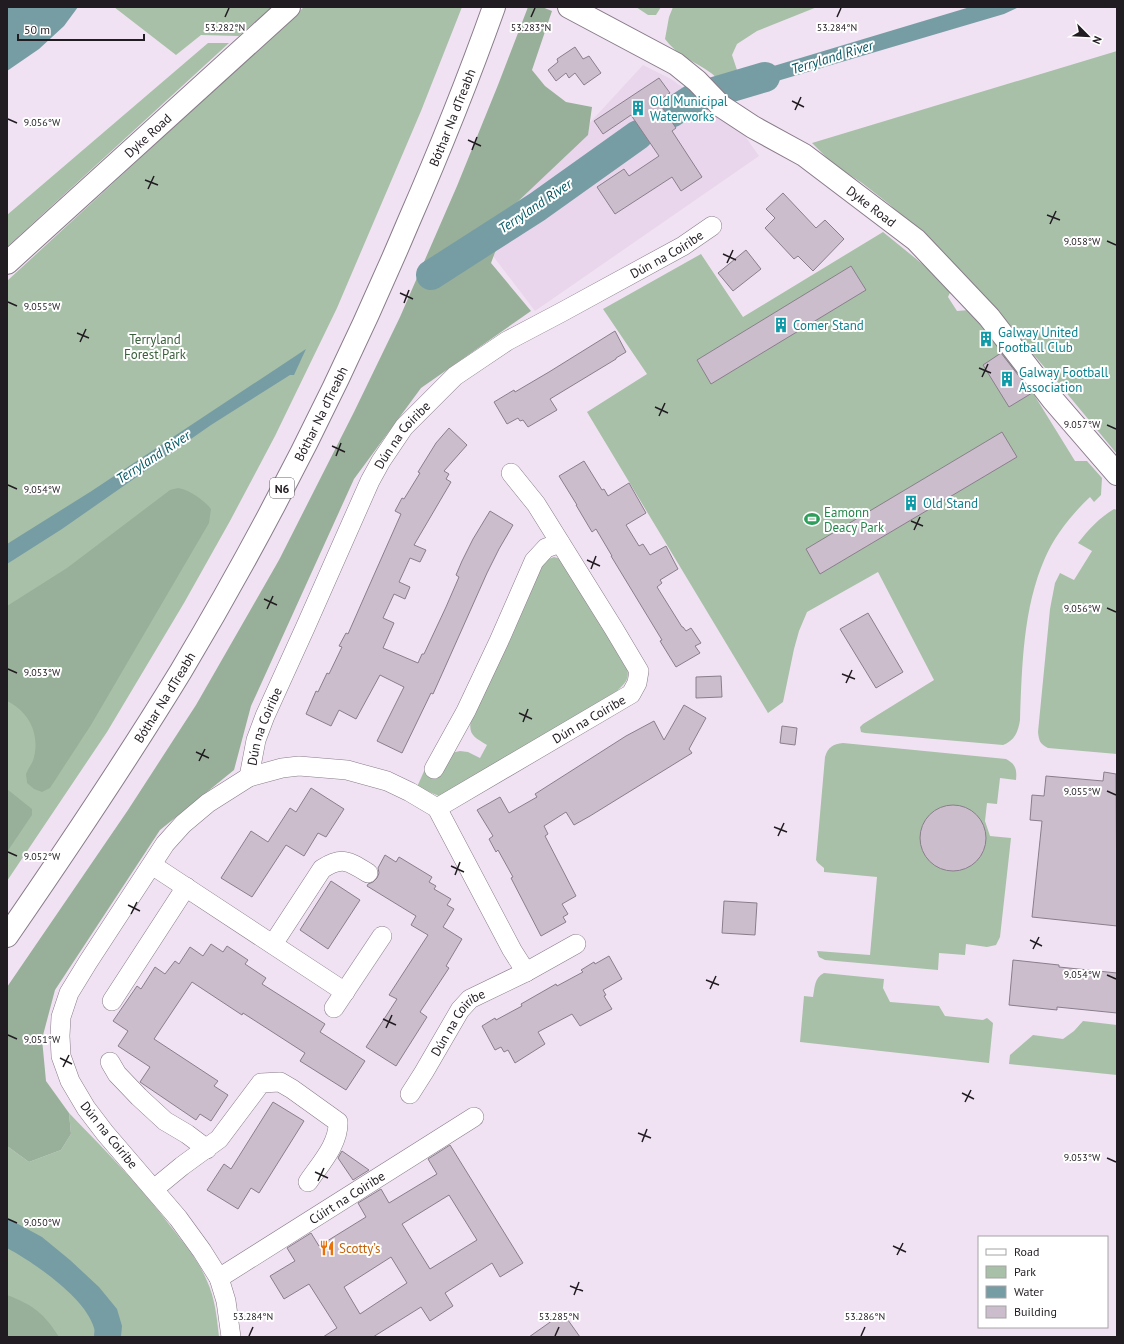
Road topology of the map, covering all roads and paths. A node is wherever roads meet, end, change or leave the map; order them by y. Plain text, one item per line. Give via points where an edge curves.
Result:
1 (289, 7) edge
2 (494, 7) edge
3 (569, 7) edge
4 (712, 226) dead end
5 (7, 263) edge
6 (511, 473) dead end
7 (1117, 474) edge
8 (560, 543) junction
9 (434, 770) dead end
10 (249, 777) junction
11 (437, 808) junction
12 (152, 865) junction
13 (368, 873) dead end
14 (186, 887) junction
15 (7, 936) edge
16 (382, 936) dead end
17 (273, 944) junction
18 (576, 944) dead end
19 (526, 972) junction
20 (345, 992) junction
21 (112, 1001) dead end
22 (334, 1008) dead end
23 (110, 1062) dead end
24 (410, 1094) dead end
25 (474, 1117) dead end
26 (207, 1148) junction
27 (308, 1182) dead end
28 (154, 1189) junction
29 (219, 1278) junction
30 (231, 1337) edge

1 - 5 main road, Dyke Road
2 - 15 main road, Bóthar Na dTreabh / N6 via 474,64 388,272 306,443 181,670 72,842
3 - 7 main road, Dyke Road via 676,64 721,106 804,155 916,240 989,317 1053,400
4 - 10 street, Dún na Coiribe via 683,246 507,341 455,376 404,427 380,461 370,481 265,716 256,740
6 - 8 street, Dún na Coiribe via 536,504
8 - 9 street via 546,548 534,561 466,712
8 - 11 street, Dún na Coiribe via 639,671 637,683 631,694
10 - 11 street, Dún na Coiribe via 299,766 347,770 387,781
10 - 12 street, Dún na Coiribe via 208,803 183,824
11 - 19 street via 491,912
12 - 14 street
12 - 28 street, Dún na Coiribe via 69,993 61,1017 60,1036 62,1056 70,1081 86,1108
13 - 17 street via 354,864 343,861 332,862 322,869
14 - 17 street
14 - 21 street
16 - 20 street
17 - 20 street
18 - 19 street, Dún na Coiribe
19 - 24 street, Dún na Coiribe via 470,999 457,1015
20 - 22 street
23 - 26 street via 117,1074 160,1116
25 - 29 street, Cúirt na Coiribe
26 - 27 street via 219,1139 261,1083 280,1082 338,1122 333,1144
26 - 28 street
28 - 29 street, Dún na Coiribe via 182,1223
29 - 30 street, Dún na Coiribe via 226,1301

